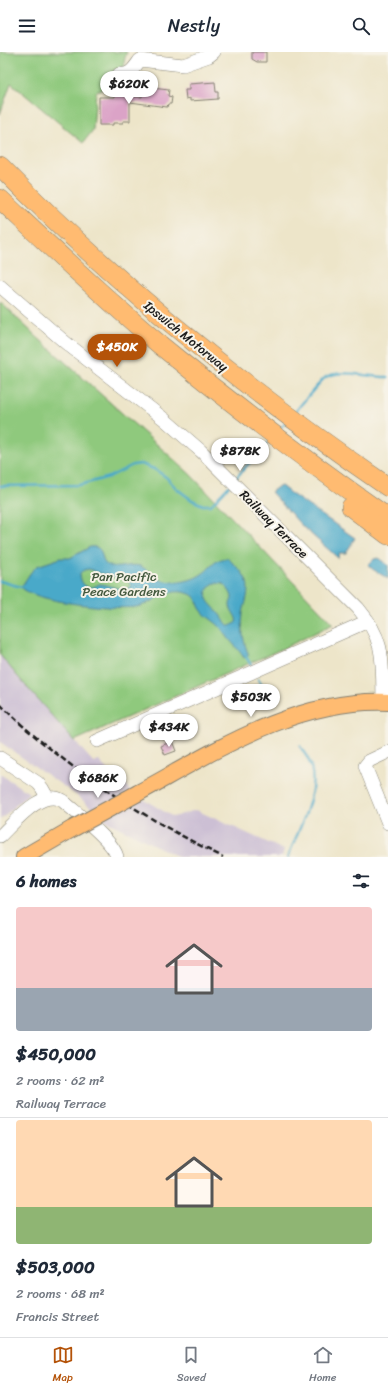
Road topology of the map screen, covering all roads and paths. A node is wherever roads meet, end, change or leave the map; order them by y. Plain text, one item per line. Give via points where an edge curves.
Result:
1 (214, 52) edge
2 (119, 74) dead end
3 (0, 166) edge
4 (0, 199) edge
5 (0, 286) edge
6 (294, 457) junction
7 (388, 487) edge
8 (388, 518) edge
9 (388, 535) edge
10 (368, 621) junction
11 (386, 701) edge
12 (97, 741) dead end
13 (388, 752) edge
14 (0, 758) edge
15 (47, 797) junction
16 (388, 823) edge
17 (0, 836) edge
18 (31, 854) edge
19 (116, 857) edge

1 - 2 street via 183,64 140,60 130,73
3 - 7 highway, Ipswich Motorway via 60,225 184,335 270,403
4 - 6 highway, Ipswich Motorway via 124,314 236,406 253,426
5 - 10 street, Railway Terrace via 66,343 201,451
6 - 8 highway, Ipswich Motorway
6 - 9 highway
10 - 11 street, Railway Terrace via 382,655
10 - 12 street
11 - 18 main road, bridge via 329,707 282,720 242,738 72,829
13 - 16 street via 369,760 365,766
14 - 15 street via 40,785
15 - 17 street via 37,802
15 - 19 street via 63,801 111,844

